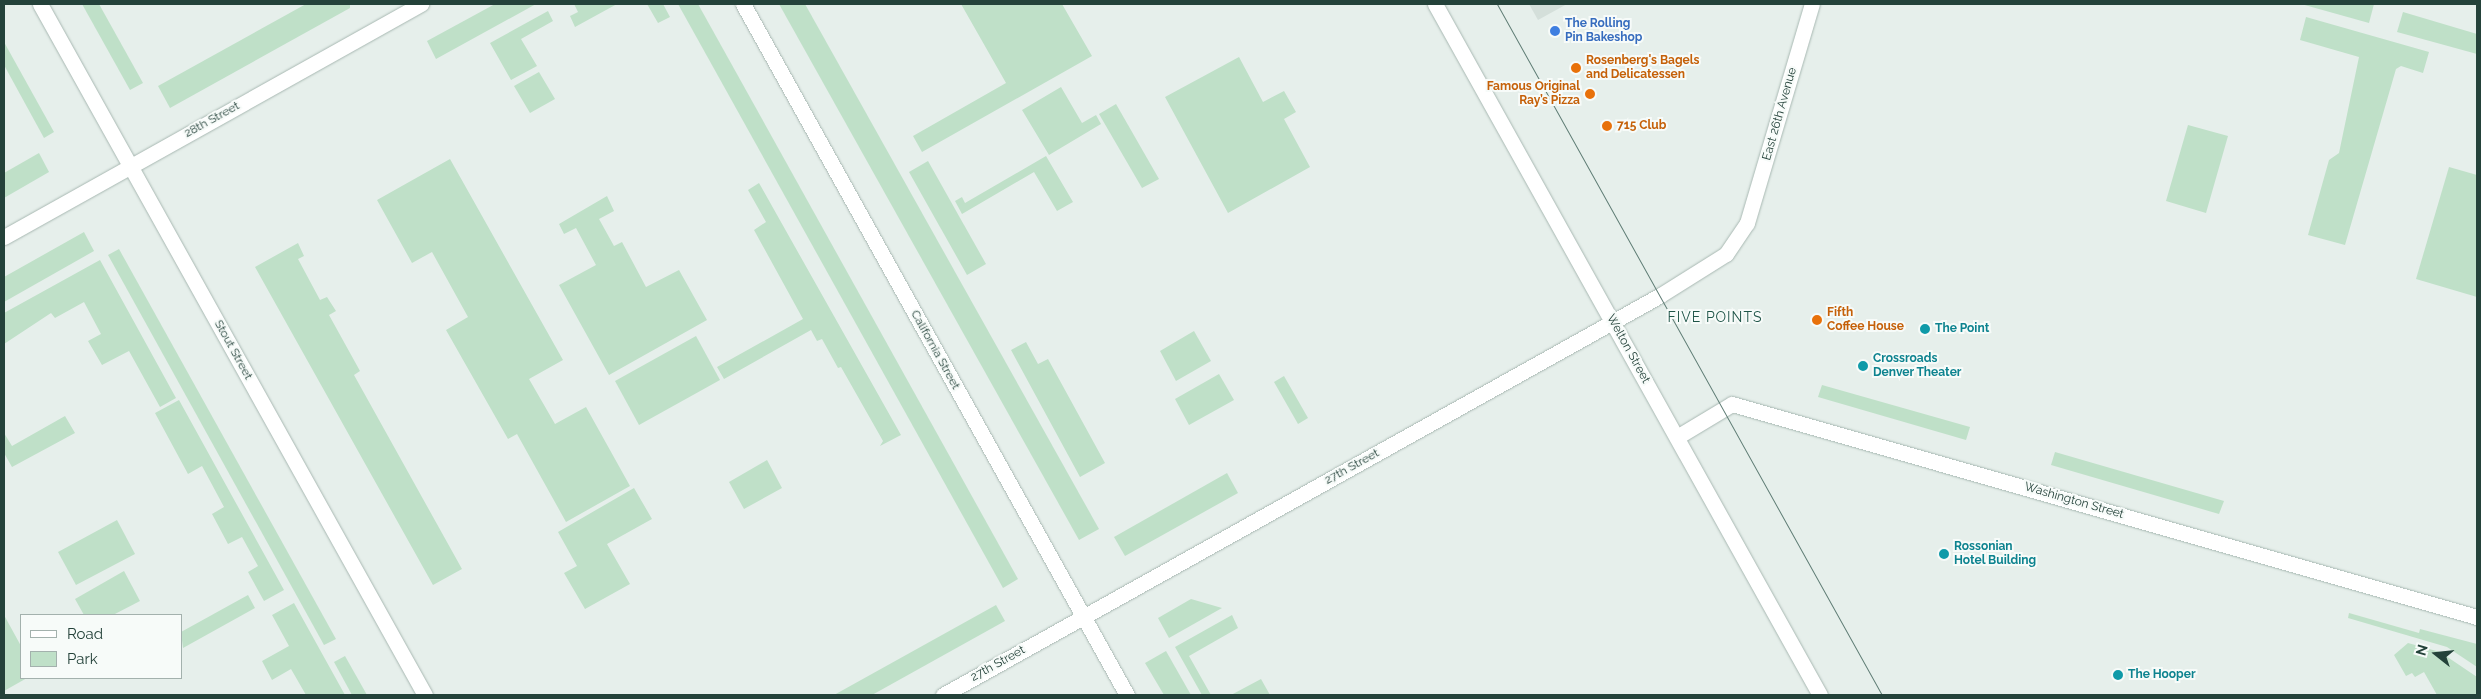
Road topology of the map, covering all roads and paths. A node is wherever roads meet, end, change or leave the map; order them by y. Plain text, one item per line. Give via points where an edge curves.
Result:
1 (40, 4) edge
2 (421, 4) edge
3 (743, 4) edge
4 (1435, 4) edge
5 (1812, 4) edge
6 (130, 166) junction
7 (1747, 223) joint
8 (4, 236) edge
9 (1612, 322) junction
10 (1676, 438) junction
11 (1084, 617) junction
12 (2477, 617) edge
13 (425, 695) edge
14 (943, 695) edge
15 (1128, 695) edge
16 (1820, 695) edge

1 - 6 street, Stout Street
2 - 6 street, 28th Street
3 - 11 street, California Street
4 - 9 street, Welton Street
5 - 7 street, East 26th Avenue
6 - 8 street, 28th Street
6 - 13 street, Stout Street
7 - 9 street, 27th Street via 1726,254
9 - 10 street, Welton Street
9 - 11 street, 27th Street
10 - 12 street, Washington Street via 1732,404
10 - 16 street, Welton Street
11 - 14 street, 27th Street
11 - 15 street, California Street

